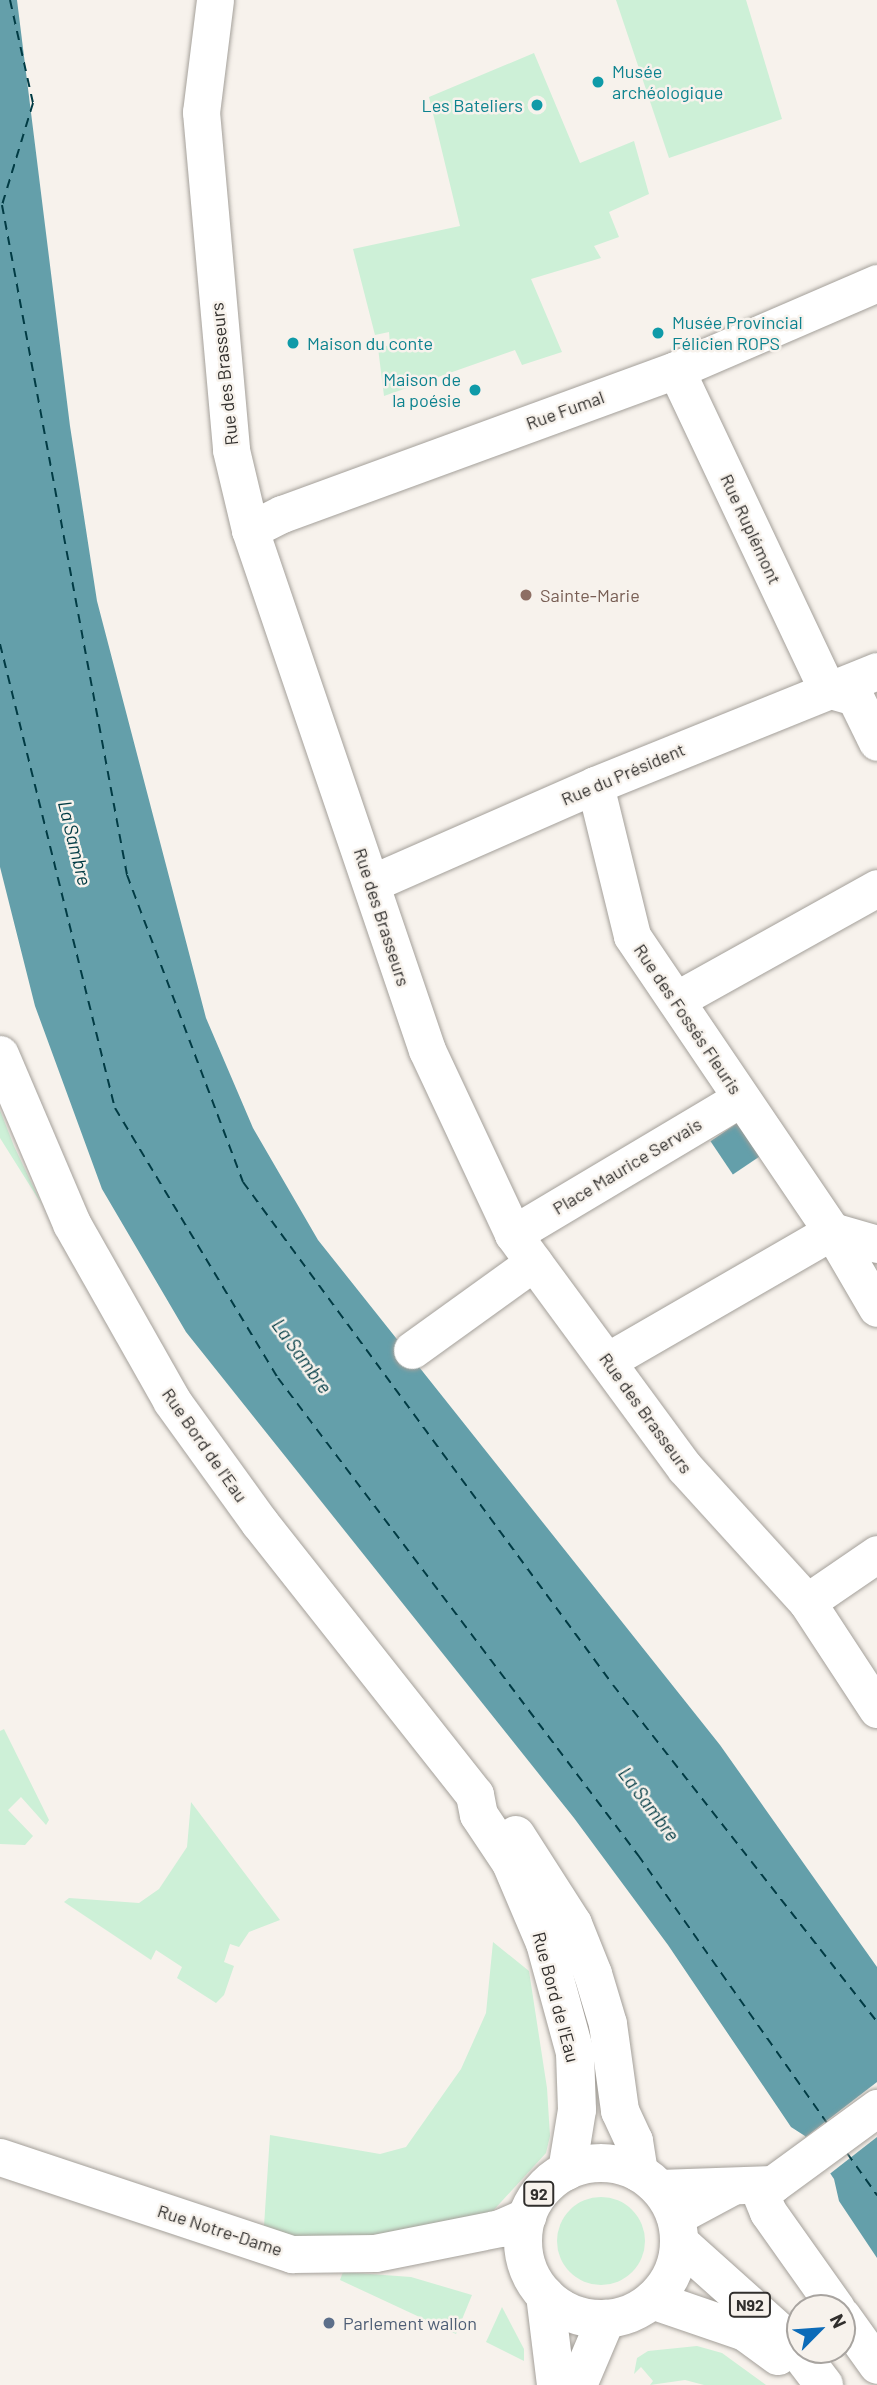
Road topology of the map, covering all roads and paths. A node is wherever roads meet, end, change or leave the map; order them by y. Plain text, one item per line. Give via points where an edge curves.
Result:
1 (215, 0) edge
2 (877, 283) edge
3 (676, 370) junction
4 (250, 530) junction
5 (877, 671) edge
6 (827, 688) junction
7 (877, 742) edge
8 (595, 785) junction
9 (372, 883) junction
10 (877, 888) edge
11 (676, 1000) junction
12 (0, 1055) edge
13 (741, 1098) junction
14 (832, 1231) junction
15 (877, 1244) edge
16 (524, 1248) junction
17 (877, 1308) edge
18 (412, 1350) dead end
19 (609, 1360) junction
20 (877, 1554) edge
21 (807, 1602) junction
22 (877, 1709) edge
23 (475, 1795) junction
24 (877, 2108) edge
25 (0, 2157) edge
26 (567, 2171) junction
27 (744, 2186) junction
28 (663, 2205) junction
29 (527, 2216) junction
30 (826, 2294) edge
31 (545, 2295) junction
32 (652, 2300) junction
33 (606, 2319) junction
34 (856, 2336) edge
35 (877, 2365) edge
36 (819, 2379) edge
37 (556, 2385) edge
38 (578, 2385) edge

1 - 4 street, Rue des Brasseurs via 201,112 207,212 231,450
2 - 3 street, Rue Fumal
3 - 4 street, Rue Fumal via 282,514
3 - 6 street, Rue Ruplémont
4 - 9 street, Rue des Brasseurs
5 - 6 street, Rue du Président
6 - 7 street via 855,697
6 - 8 street, Rue du Président
8 - 9 street, Rue du Président
8 - 11 street, Rue des Fossés Fleuris via 632,936
9 - 16 street, Rue des Brasseurs via 427,1050
10 - 11 street
11 - 13 street, Rue des Fossés Fleuris
12 - 23 main road, Rue Bord de l'Eau via 72,1224 172,1401 260,1523
13 - 14 street, Rue des Fossés Fleuris
13 - 16 street, Place Maurice Servais
14 - 15 street
14 - 17 street, Rue des Fossés Fleuris
14 - 19 street
16 - 18 street, Place Maurice Servais
16 - 19 street, Rue des Brasseurs
19 - 21 street, Rue des Brasseurs via 685,1468
20 - 21 street
21 - 22 street, Rue des Brasseurs
23 - 26 main road, Rue Bord de l'Eau via 480,1815 510,1863 545,1943 575,2053 577,2110
23 - 28 main road, Rue Bord de l'Eau via 492,1802 573,1924 608,2024 617,2083
24 - 27 street via 773,2184
25 - 29 street, Rue Notre-Dame via 292,2254 375,2253 500,2228
26 - 28 main road, 92 via 607,2163
26 - 29 main road, 92 via 541,2191
27 - 28 street
27 - 30 street
28 - 32 main road via 672,2274
28 - 36 main road, N92 via 792,2343
29 - 31 main road, 92 via 525,2259
31 - 33 main road, 92 via 573,2313
31 - 37 main road
32 - 33 main road via 630,2314
32 - 36 main road, N92 via 745,2332 788,2364
33 - 38 main road
34 - 35 street

